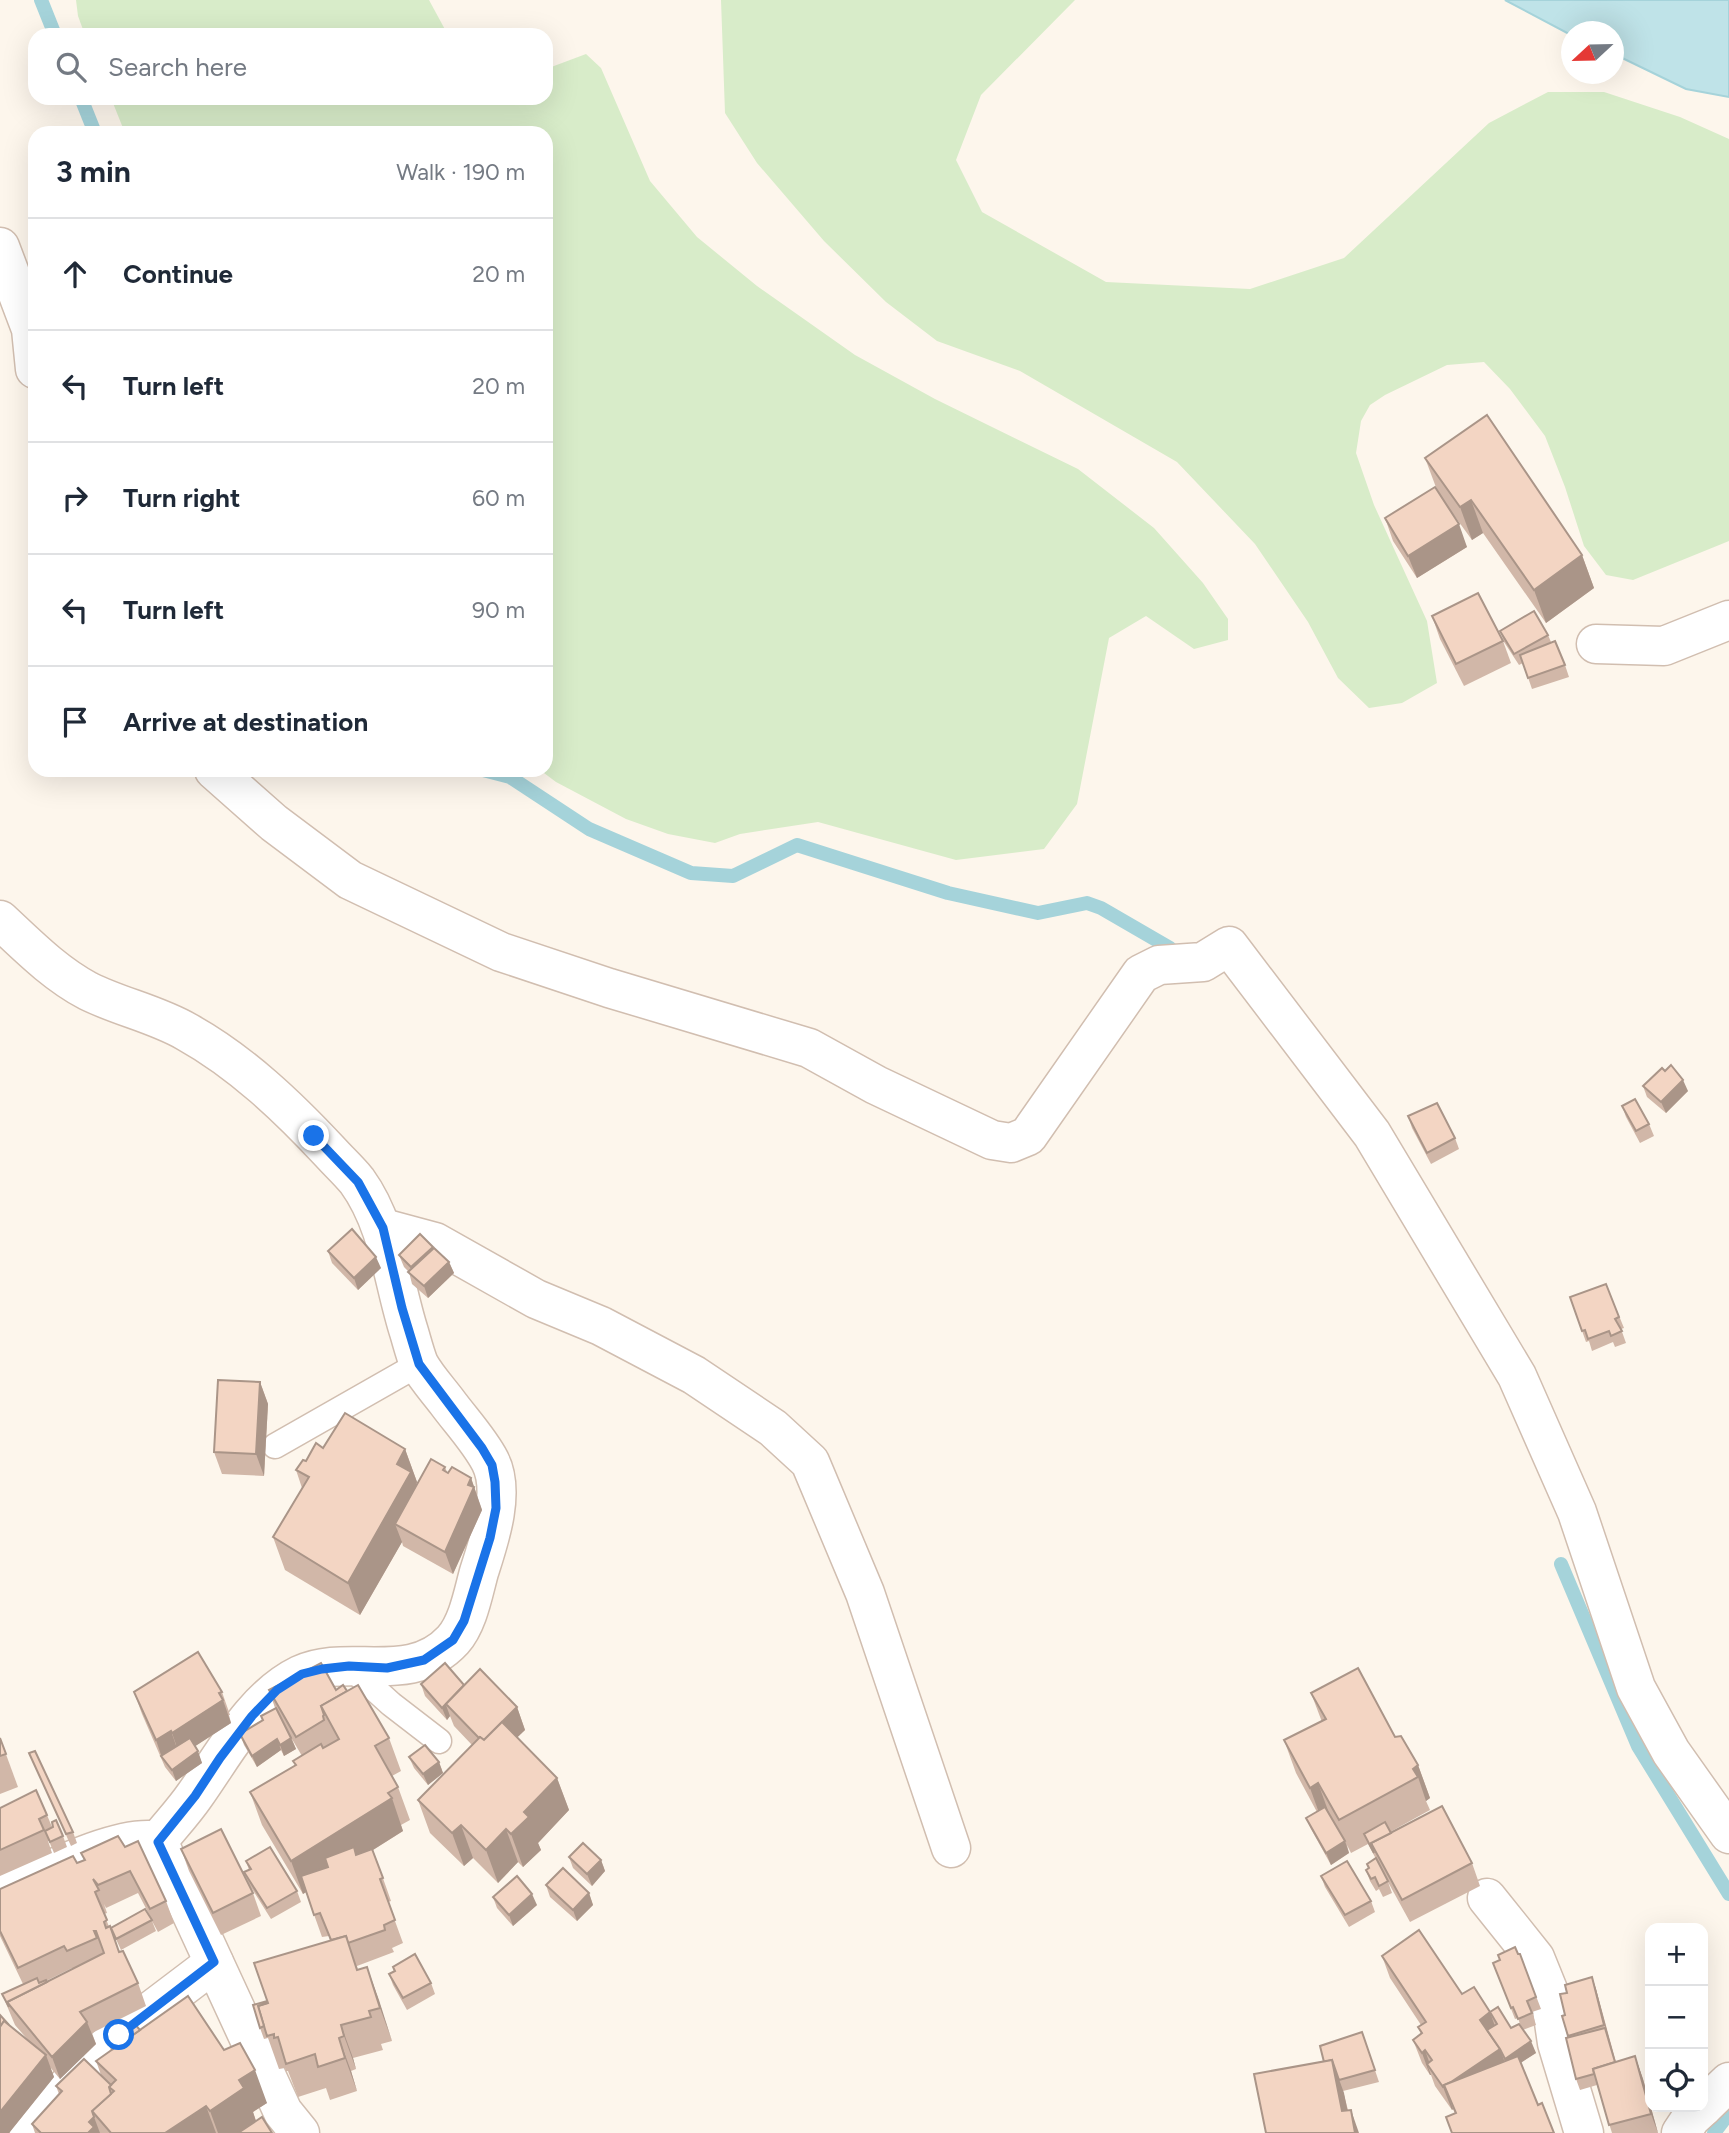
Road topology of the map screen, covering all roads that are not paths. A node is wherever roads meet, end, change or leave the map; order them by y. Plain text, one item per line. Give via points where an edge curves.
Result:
1 (0, 247) edge
2 (28, 321) edge
3 (1729, 620) edge
4 (1596, 643) dead end
5 (222, 777) edge
6 (0, 920) edge
7 (383, 1228) junction
8 (419, 1364) junction
9 (275, 1446) dead end
10 (349, 1666) junction
11 (439, 1741) dead end
12 (1729, 1834) edge
13 (158, 1842) junction
14 (951, 1848) dead end
15 (0, 1896) edge
16 (1487, 1898) dead end
17 (214, 1962) junction
18 (1729, 2082) edge
19 (1708, 2102) edge
20 (1698, 2112) edge
21 (29, 2133) edge
22 (300, 2133) edge
23 (1584, 2133) edge
24 (1681, 2133) edge

1 - 2 street
3 - 4 street via 1664,646
5 - 12 street via 350,880 500,952 809,1048 992,1140 1011,1143 1028,1136 1140,974 1159,965 1203,961 1229,946 1372,1134 1517,1376 1577,1512 1636,1688 1671,1752
6 - 7 street via 66,978 187,1031 267,1090 358,1182
7 - 8 street
7 - 14 street via 435,1242 536,1299 601,1326 694,1376 774,1428 810,1462 865,1594
8 - 9 lane
8 - 10 street via 492,1465 496,1508 490,1538 464,1621 453,1640 424,1660 387,1668
10 - 11 lane
10 - 13 street via 302,1674 277,1690 252,1716
13 - 15 street via 133,1840 55,1866
13 - 17 street
16 - 23 street via 1535,1958 1550,1995 1557,2043
17 - 21 street via 119,2035
17 - 22 street via 283,2112
18 - 19 street
20 - 24 street

